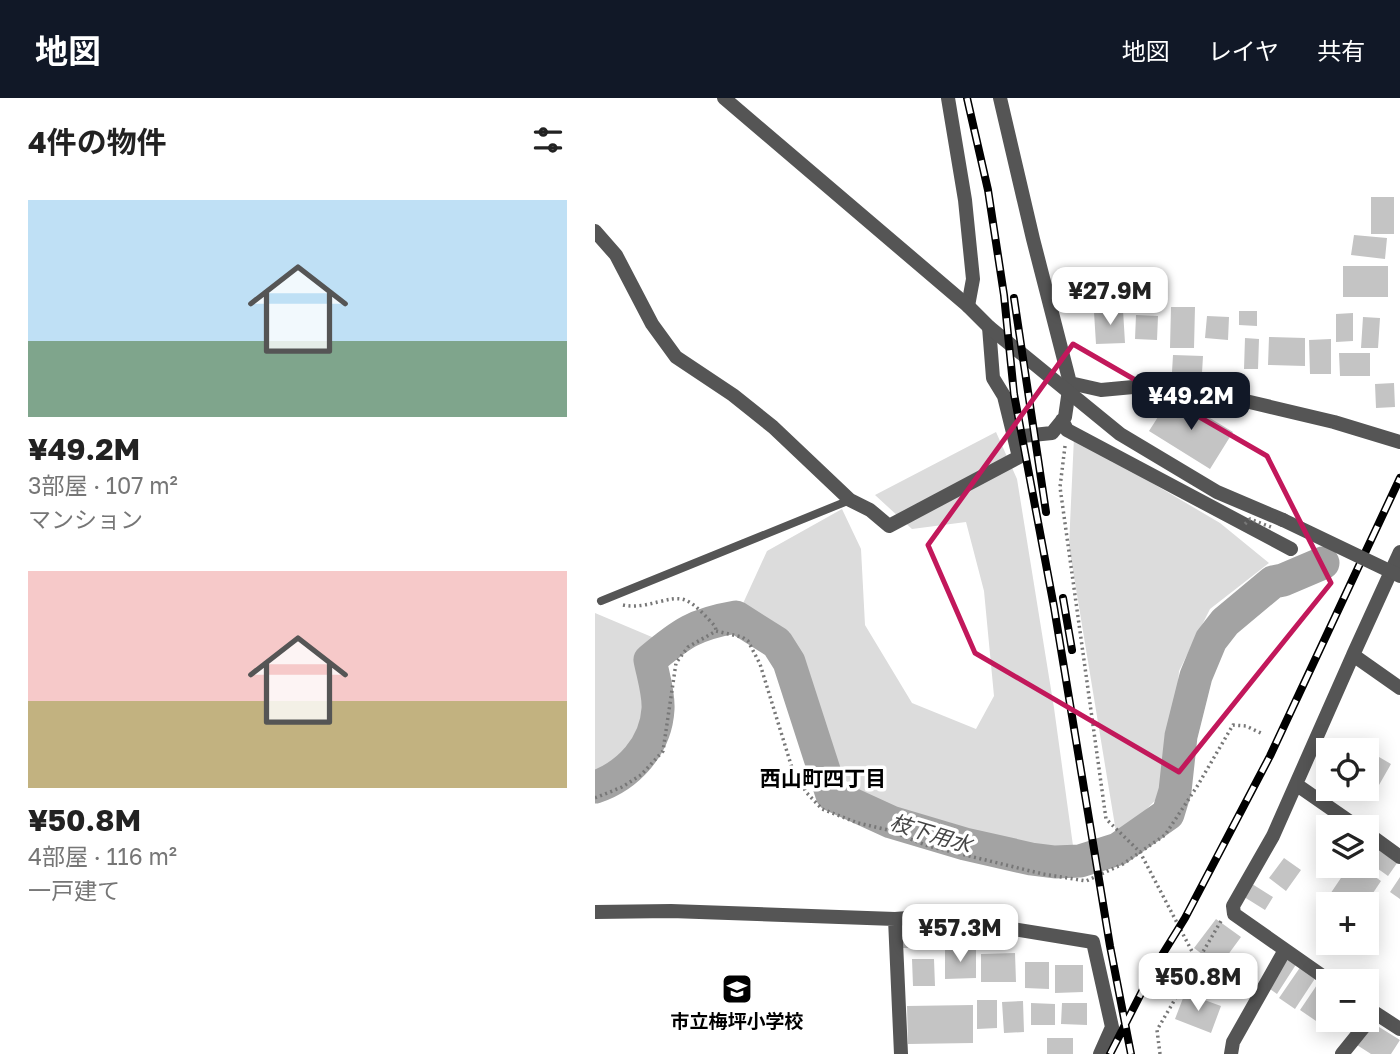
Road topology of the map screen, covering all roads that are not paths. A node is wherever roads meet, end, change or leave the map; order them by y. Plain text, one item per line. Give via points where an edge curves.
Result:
1 (724, 98) edge
2 (948, 98) edge
3 (1000, 98) edge
4 (595, 231) edge
5 (968, 306) junction
6 (989, 327) junction
7 (1069, 387) junction
8 (1064, 425) junction
9 (1014, 437) junction
10 (1400, 442) edge
11 (850, 499) junction
12 (1291, 549) dead end
13 (1400, 552) edge
14 (1400, 576) edge
15 (601, 601) road end
16 (1353, 655) junction
17 (1400, 688) edge
18 (1297, 785) junction
19 (1340, 815) edge
20 (1379, 841) edge
21 (1400, 856) edge
22 (595, 912) edge
23 (895, 919) junction
24 (1285, 950) junction
25 (1316, 972) edge
26 (1379, 1016) edge
27 (1400, 1030) edge
28 (1356, 1032) edge
29 (901, 1054) edge
30 (1100, 1054) edge
31 (1231, 1054) edge
32 (1342, 1054) edge

1 - 5 street
2 - 5 street via 973,279
3 - 7 street
4 - 11 street via 616,255 675,357 773,427
5 - 6 street
6 - 7 street
6 - 9 street via 993,378 1005,396
7 - 8 street
7 - 10 street via 1144,386 1237,399
7 - 14 street, bridge via 1120,434 1217,492
8 - 9 street via 1052,433
8 - 12 street
9 - 11 street via 1019,457 889,526
11 - 15 lane
13 - 16 street
16 - 17 street
16 - 18 street
18 - 19 street
18 - 24 street via 1233,906 1234,914
20 - 21 street
22 - 23 street
23 - 29 street
23 - 30 street via 933,916 1093,942 1112,1027
24 - 25 street
24 - 31 street via 1233,1042
26 - 27 street
28 - 32 street

